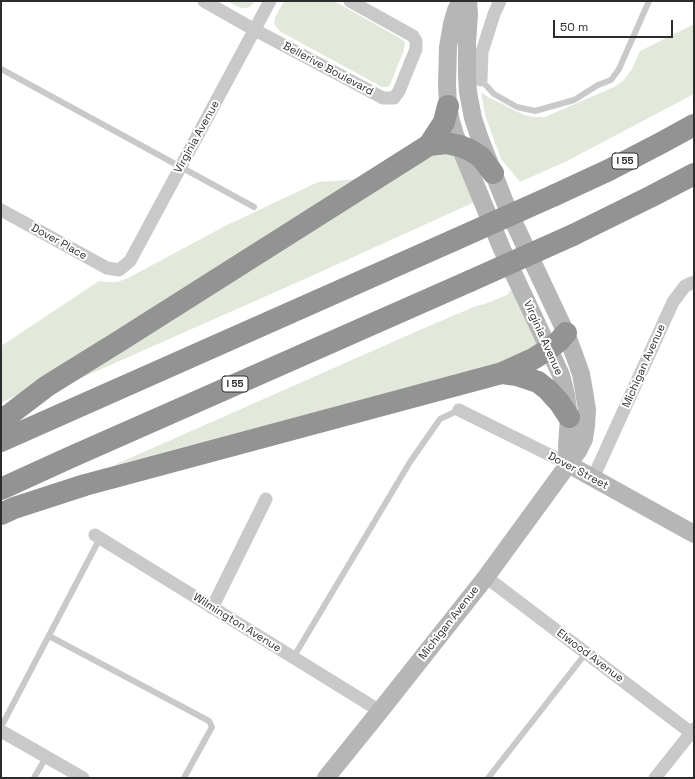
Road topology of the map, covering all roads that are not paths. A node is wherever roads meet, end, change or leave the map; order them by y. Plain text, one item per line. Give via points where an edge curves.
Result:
1 (204, 1) edge
2 (270, 1) edge
3 (350, 1) edge
4 (461, 1) edge
5 (468, 1) edge
6 (500, 1) edge
7 (649, 1) edge
8 (255, 30) junction
9 (1, 69) edge
10 (482, 80) joint
11 (448, 106) junction
12 (694, 125) edge
13 (429, 145) junction
14 (460, 146) junction
15 (180, 167) junction
16 (493, 173) junction
17 (694, 174) edge
18 (254, 206) dead end
19 (1, 210) edge
20 (119, 270) joint
21 (694, 282) edge
22 (566, 333) junction
23 (549, 349) junction
24 (502, 373) junction
25 (459, 410) joint
26 (569, 417) junction
27 (1, 421) edge
28 (1, 442) edge
29 (568, 464) junction
30 (593, 478) junction
31 (1, 489) edge
32 (266, 499) dead end
33 (1, 514) edge
34 (692, 532) edge
35 (97, 537) joint
36 (486, 577) junction
37 (212, 608) junction
38 (49, 636) junction
39 (586, 653) junction
40 (293, 658) junction
41 (380, 711) junction
42 (1, 727) edge
43 (1, 731) edge
44 (693, 732) edge
45 (46, 757) junction
46 (34, 778) edge
47 (83, 778) edge
48 (184, 778) edge
49 (326, 778) edge
50 (488, 778) edge
51 (655, 778) edge

1 - 8 street, Bellerive Boulevard
2 - 8 street, Virginia Avenue
3 - 8 street, Bellerive Boulevard via 414,36 416,49 394,98 383,98
4 - 11 main road, Virginia Avenue via 452,24 448,47
5 - 16 main road, Virginia Avenue via 468,92 473,118
6 - 10 street via 482,52
7 - 10 lane via 619,69 611,80 574,100 535,110 517,107 494,94
8 - 15 street, Virginia Avenue
9 - 15 lane
11 - 13 highway via 444,122
11 - 14 main road, Virginia Avenue
12 - 28 highway, I 55, bridge via 555,195
13 - 14 highway via 446,143
13 - 27 highway via 47,386
14 - 16 highway via 481,157
14 - 23 main road, Virginia Avenue via 502,249
15 - 18 lane
15 - 20 street, Virginia Avenue via 130,261
16 - 22 main road, Virginia Avenue
17 - 31 highway, I 55, bridge via 573,235
19 - 20 street, Dover Place via 107,268
21 - 30 street, Michigan Avenue via 685,286 673,302
22 - 23 highway
22 - 29 main road, Virginia Avenue via 581,374 587,410 584,439
23 - 24 highway
23 - 26 main road, Virginia Avenue via 561,376
24 - 26 highway via 517,374 538,382 559,402
24 - 33 highway via 85,485
25 - 29 street, Dover Street
25 - 40 lane via 440,419 410,462
26 - 29 main road, Virginia Avenue
29 - 30 main road, Dover Street
29 - 36 main road, Michigan Avenue
30 - 34 main road, Dover Street
32 - 37 street
35 - 37 street, Wilmington Avenue
35 - 38 lane
36 - 39 street, Elwood Avenue
36 - 41 main road, Michigan Avenue
37 - 40 street, Wilmington Avenue
38 - 42 lane
38 - 48 lane via 209,721 212,727
39 - 44 street, Elwood Avenue
39 - 50 lane
40 - 41 street, Wilmington Avenue
41 - 49 main road, Michigan Avenue
43 - 45 street
44 - 51 street
45 - 46 lane
45 - 47 street

